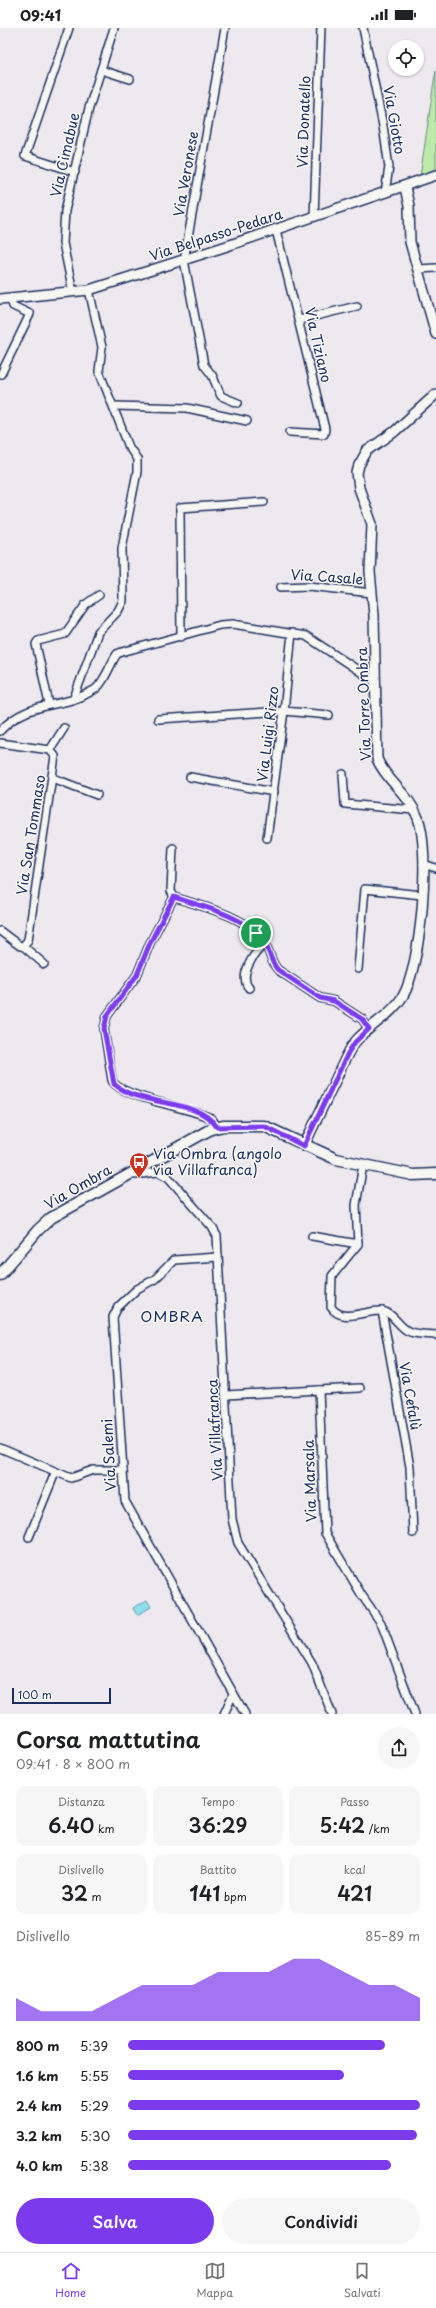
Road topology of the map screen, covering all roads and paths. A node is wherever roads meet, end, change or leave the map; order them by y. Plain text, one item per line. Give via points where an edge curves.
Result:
1 (69, 28) edge
2 (114, 28) edge
3 (225, 28) edge
4 (321, 28) edge
5 (363, 28) edge
6 (101, 70) junction
7 (130, 79) dead end
8 (75, 172) junction
9 (436, 175) edge
10 (405, 187) junction
11 (385, 193) junction
12 (314, 217) junction
13 (276, 230) junction
14 (184, 260) junction
15 (436, 268) edge
16 (418, 269) junction
17 (89, 290) junction
18 (73, 292) junction
19 (10, 298) junction
20 (0, 299) edge
21 (357, 306) dead end
22 (299, 320) junction
23 (436, 334) edge
24 (1, 374) dead end
25 (436, 394) edge
26 (238, 403) dead end
27 (114, 406) junction
28 (247, 421) dead end
29 (290, 432) dead end
30 (264, 502) dead end
31 (281, 587) dead end
32 (372, 593) junction
33 (99, 595) dead end
34 (292, 633) junction
35 (181, 637) junction
36 (376, 682) junction
37 (74, 698) junction
38 (49, 704) junction
39 (284, 711) junction
40 (329, 715) dead end
41 (158, 719) dead end
42 (64, 728) dead end
43 (0, 731) edge
44 (0, 743) edge
45 (50, 750) junction
46 (343, 774) dead end
47 (190, 777) dead end
48 (53, 778) junction
49 (274, 792) junction
50 (97, 795) dead end
51 (414, 810) junction
52 (267, 838) dead end
53 (172, 848) dead end
54 (423, 864) junction
55 (436, 868) edge
56 (422, 895) junction
57 (174, 897) junction
58 (0, 931) edge
59 (266, 943) junction
60 (23, 946) junction
61 (44, 964) dead end
62 (358, 969) dead end
63 (250, 988) dead end
64 (369, 1029) junction
65 (217, 1127) junction
66 (304, 1146) junction
67 (363, 1164) junction
68 (132, 1173) junction
69 (436, 1174) edge
70 (312, 1236) dead end
71 (358, 1244) junction
72 (218, 1257) junction
73 (0, 1275) edge
74 (382, 1311) junction
75 (436, 1334) edge
76 (360, 1388) dead end
77 (319, 1390) junction
78 (226, 1395) junction
79 (0, 1448) edge
80 (123, 1470) junction
81 (55, 1473) junction
82 (413, 1533) dead end
83 (29, 1537) dead end
84 (233, 1694) junction
85 (224, 1714) edge
86 (245, 1714) edge
87 (332, 1714) edge
88 (415, 1714) edge

1 - 8 street via 25,156
2 - 6 street, Via Cimabue
3 - 14 street, Via Veronese
4 - 12 street, Via Donatello
5 - 11 street, Via Giotto via 385,139 388,166
6 - 7 street
6 - 8 street, Via Cimabue via 89,108
8 - 18 street, Via Cimabue via 67,198 63,243
9 - 10 street, Via Belpasso-Pedara
10 - 11 street, Via Belpasso-Pedara
10 - 16 street via 409,206 410,242
11 - 12 street, Via Belpasso-Pedara
12 - 13 street, Via Belpasso-Pedara
13 - 14 street, Via Belpasso-Pedara
13 - 22 street, Via Tiziano
14 - 17 street, Via Belpasso-Pedara
14 - 26 street, Via Veronese via 204,364 212,374 221,396
15 - 16 street
16 - 23 street
17 - 18 street, Via Belpasso-Pedara
17 - 27 street via 102,347 99,371
18 - 19 street, Via Belpasso-Pedara
19 - 20 street, Via Belpasso-Pedara
19 - 24 street via 14,306 30,314
21 - 22 street
22 - 29 street, Via Tiziano via 325,429 324,434
25 - 32 street, Via Torre Ombra via 394,432 373,446 359,465 359,488 372,524
27 - 28 street via 187,408
27 - 37 street via 129,447 137,459 130,518 122,548 124,596 118,611 98,632
30 - 35 street via 180,508
31 - 32 street, Via Casale via 309,586
32 - 36 street, Via Torre Ombra
33 - 38 street via 86,604 65,634 38,641 36,644
34 - 35 street via 233,624 220,625
34 - 36 street via 306,636
34 - 39 street, Via Luigi Rizzo
35 - 37 street via 117,654 97,688
36 - 51 street, Via Torre Ombra via 377,759 383,772
37 - 38 street
38 - 43 street via 14,717
39 - 40 street
39 - 41 street
39 - 49 street, Via Luigi Rizzo
42 - 45 street
44 - 45 street
45 - 48 street, Via San Tommaso via 55,756
46 - 51 street via 345,804
47 - 49 street
48 - 50 street
48 - 60 street, Via San Tommaso via 28,940
49 - 52 street, Via Luigi Rizzo
51 - 54 street, Via Torre Ombra via 422,836
53 - 57 street via 171,891
54 - 55 street
54 - 56 street, Via Torre Ombra
56 - 62 street via 365,889
56 - 64 street, Via Torre Ombra via 414,967 409,983 392,1011
57 - 59 street via 244,923
57 - 65 street via 137,975 107,1016 104,1029 112,1080 117,1086 146,1099 206,1116 212,1119
58 - 60 street
59 - 63 street via 245,973 244,980
59 - 64 street via 274,966 278,970 320,998 334,1001 362,1019
60 - 61 street
64 - 66 street, Via Torre Ombra via 348,1053
65 - 66 main road, Via Ombra via 264,1126
65 - 68 main road, Via Ombra
66 - 67 main road, Via Ombra via 329,1157
67 - 69 main road, Via Ombra via 413,1175
67 - 71 street via 356,1205
68 - 72 street, Via Villafranca via 134,1176 140,1176 158,1172 168,1177 215,1231
68 - 73 main road, Via Ombra via 44,1224
70 - 71 street
71 - 74 street via 332,1276 331,1307 343,1316
72 - 78 street, Via Villafranca
72 - 80 street, Via Salemi via 174,1260 155,1279 137,1288 114,1311
74 - 75 street via 391,1315 408,1332
74 - 82 street, Via Cefalù via 410,1467
76 - 77 street
77 - 78 street
77 - 88 street, Via Marsala via 325,1533 381,1623
78 - 87 street, Via Villafranca via 234,1532 238,1543 312,1663
79 - 81 street
80 - 81 street via 93,1470 71,1478
80 - 84 street, Via Salemi via 125,1501
81 - 83 street
84 - 85 street
84 - 86 street, Via Salemi

